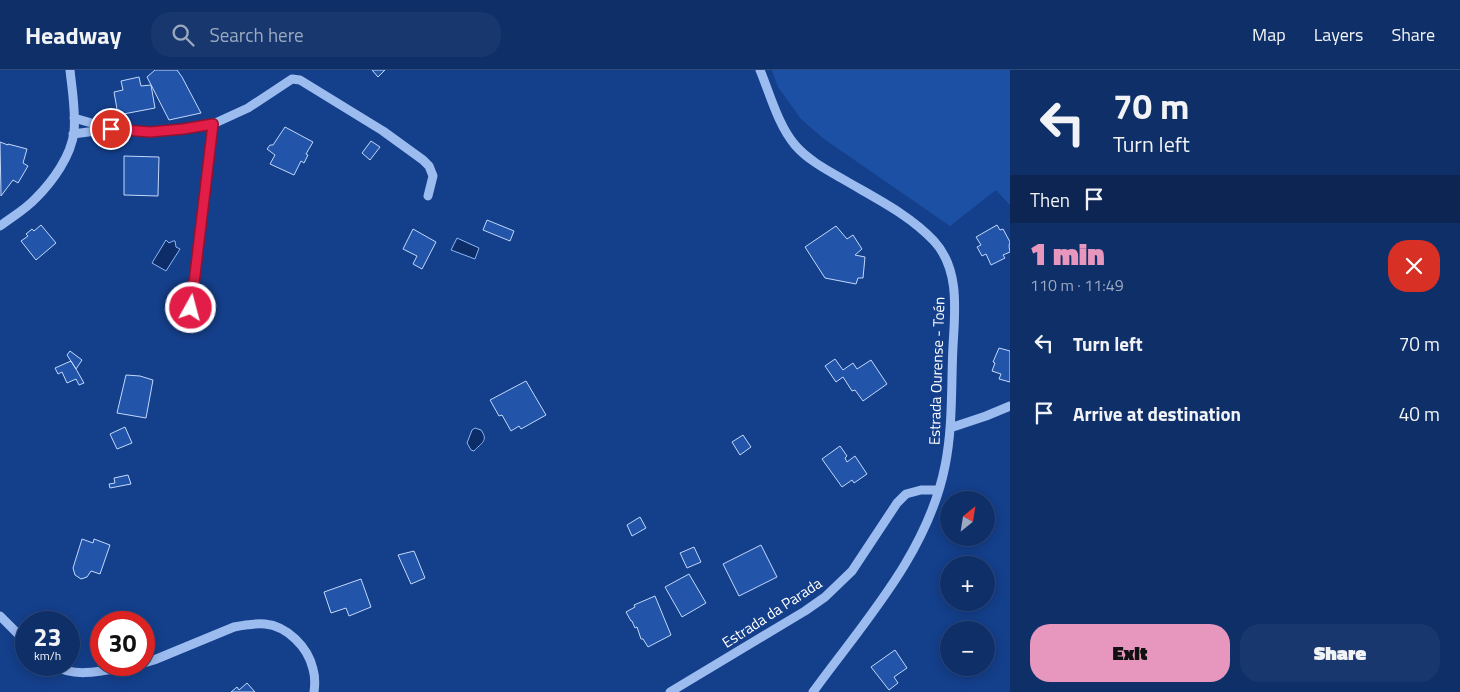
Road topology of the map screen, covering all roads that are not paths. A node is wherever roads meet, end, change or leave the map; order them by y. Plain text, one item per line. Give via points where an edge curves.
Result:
1 (70, 70) edge
2 (760, 70) edge
3 (74, 118) junction
4 (213, 124) junction
5 (111, 129) junction
6 (74, 134) junction
7 (428, 196) dead end
8 (0, 226) edge
9 (191, 308) dead end
10 (1010, 406) edge
11 (950, 428) junction
12 (939, 490) junction
13 (0, 616) edge
14 (15, 631) edge
15 (155, 660) edge
16 (314, 692) edge
17 (670, 692) edge
18 (813, 692) edge

1 - 3 street
2 - 11 street, Estrada Ourense - Toén via 795,145 825,169 922,229 946,256 953,280 955,305
3 - 5 street
3 - 6 street
4 - 5 street via 150,132
4 - 7 street via 248,108 292,79 300,80 383,131 423,160 433,176
4 - 9 street
5 - 6 street
6 - 8 street via 55,175 36,199
10 - 11 street
11 - 12 street, Estrada Ourense - Toén
12 - 17 street, Estrada da Parada via 906,494 852,571 824,597
12 - 18 street, Estrada Ourense - Toén via 922,536 901,572
13 - 14 street
15 - 16 street via 234,628 266,624 289,634 307,654 313,669

